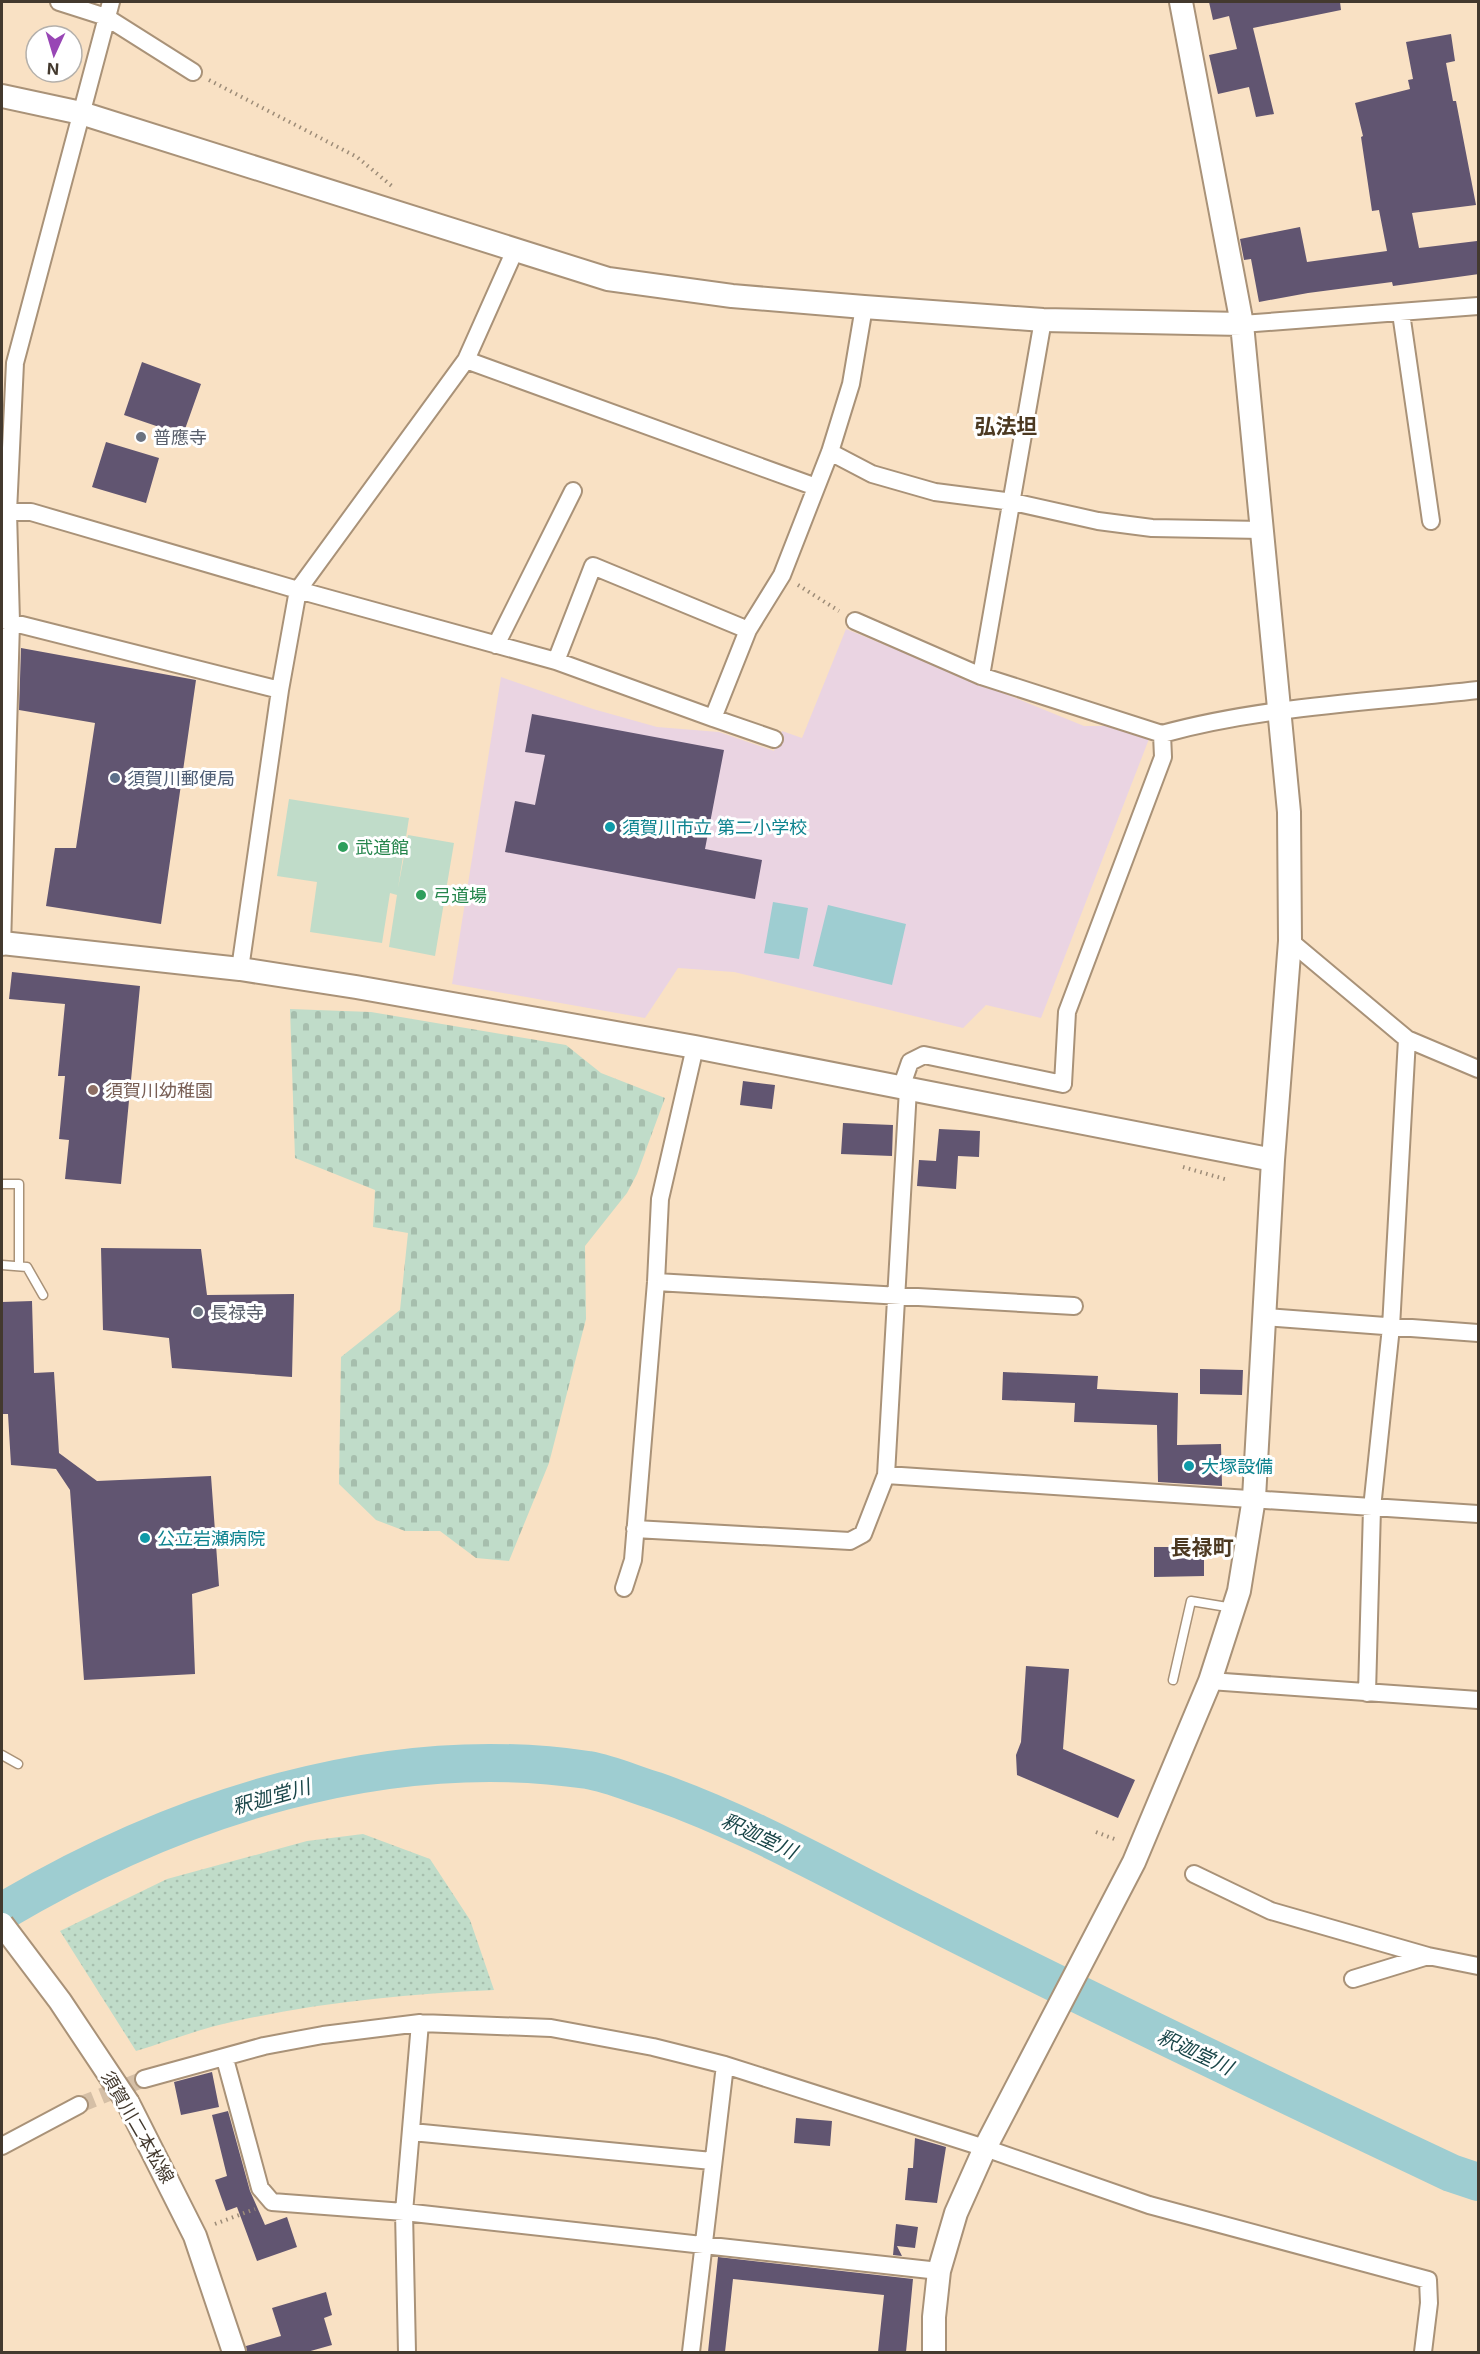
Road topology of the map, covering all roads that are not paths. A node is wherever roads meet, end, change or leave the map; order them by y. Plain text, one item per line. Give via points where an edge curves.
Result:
1 (59, 2) edge
2 (1181, 2) edge
3 (109, 9) edge
4 (193, 72) road end
5 (2, 96) edge
6 (81, 113) junction
7 (516, 248) junction
8 (1479, 306) edge
9 (864, 307) junction
10 (1401, 313) junction
11 (1043, 320) junction
12 (1242, 324) junction
13 (466, 360) junction
14 (8, 362) edge
15 (830, 452) junction
16 (816, 487) junction
17 (573, 491) dead end
18 (1013, 502) junction
19 (8, 512) junction
20 (1431, 520) dead end
21 (1262, 530) junction
22 (298, 590) junction
23 (6, 621) edge
24 (855, 621) road end
25 (748, 630) junction
26 (496, 645) junction
27 (556, 661) junction
28 (981, 676) junction
29 (280, 690) junction
30 (1479, 690) edge
31 (1280, 712) junction
32 (713, 718) junction
33 (1162, 734) junction
34 (774, 739) dead end
35 (1290, 941) junction
36 (2, 944) edge
37 (240, 969) junction
38 (1407, 1040) junction
39 (695, 1047) junction
40 (1479, 1070) edge
41 (904, 1088) junction
42 (1273, 1160) junction
43 (2, 1184) edge
44 (2, 1265) edge
45 (19, 1266) junction
46 (656, 1282) junction
47 (894, 1294) junction
48 (43, 1295) dead end
49 (1074, 1305) dead end
50 (1265, 1317) junction
51 (1391, 1327) junction
52 (1479, 1333) edge
53 (886, 1475) junction
54 (1254, 1498) junction
55 (1372, 1508) junction
56 (1479, 1514) edge
57 (635, 1529) junction
58 (624, 1588) dead end
59 (1234, 1608) junction
60 (1173, 1680) dead end
61 (1210, 1681) junction
62 (1367, 1693) junction
63 (1479, 1700) edge
64 (2, 1755) edge
65 (18, 1764) dead end
66 (1194, 1874) dead end
67 (2, 1924) edge
68 (1428, 1956) junction
69 (1479, 1966) edge
70 (1353, 1979) dead end
71 (420, 2023) junction
72 (225, 2059) junction
73 (725, 2064) junction
74 (144, 2079) tunnel mouth
75 (79, 2105) tunnel mouth
76 (412, 2132) junction
77 (2, 2146) edge
78 (985, 2148) junction
79 (712, 2161) junction
80 (404, 2212) junction
81 (704, 2246) junction
82 (939, 2271) junction
83 (234, 2352) edge
84 (407, 2352) edge
85 (692, 2352) edge
86 (934, 2352) edge
87 (1423, 2352) edge

1 - 3 street
2 - 12 street
3 - 4 street
3 - 6 street
5 - 6 street
6 - 7 street
6 - 14 street
7 - 9 street via 608,279 732,296
7 - 13 street
8 - 10 street
9 - 11 street
9 - 15 street via 851,384
10 - 12 street
10 - 20 street
11 - 12 street
11 - 18 street
12 - 21 street
13 - 16 street
13 - 22 street
14 - 19 street
15 - 16 street
15 - 18 street via 872,474 925,489
16 - 25 street via 782,575
17 - 26 street
18 - 21 street via 1098,521 1152,528
18 - 28 street
19 - 22 street via 31,512
19 - 23 street
21 - 31 street
22 - 26 street
22 - 29 street
23 - 29 street
23 - 36 street
24 - 28 street
25 - 27 street via 593,566
25 - 32 street
26 - 27 street
27 - 32 street
28 - 33 street
29 - 37 street
30 - 31 street
31 - 33 street
31 - 35 street via 1289,812
32 - 34 street
33 - 41 street via 1163,757 1067,1012 1063,1084 924,1055 910,1062
35 - 38 street
35 - 42 street
36 - 37 street
37 - 39 street
38 - 40 street
38 - 51 street
39 - 41 street
39 - 46 street via 660,1199
41 - 42 street
41 - 47 street
42 - 50 street
43 - 45 lane via 19,1184
44 - 45 lane
45 - 48 lane via 27,1267
46 - 47 street
46 - 57 street
47 - 49 street
47 - 53 street
50 - 51 street
50 - 54 street
51 - 52 street
51 - 55 street
53 - 54 street
53 - 57 street via 863,1534 850,1541
54 - 55 street
54 - 59 street
55 - 56 street
55 - 62 street
57 - 58 street via 633,1560
59 - 60 lane via 1191,1601
59 - 61 street
61 - 62 street
61 - 78 street via 1134,1862
62 - 63 street
64 - 65 lane
66 - 68 street via 1271,1911
67 - 83 street, 須賀川二本松線, bridge via 60,2001 128,2103 195,2236
68 - 69 street
68 - 70 street
71 - 72 street via 293,2040
71 - 73 street via 551,2028
71 - 76 street
72 - 74 street
72 - 80 street via 260,2188 273,2202
73 - 78 street
73 - 79 street
75 - 77 street
76 - 79 street
76 - 80 street
78 - 82 street via 956,2213
78 - 87 street via 1149,2205 1428,2280 1430,2302
79 - 81 street
80 - 81 street
80 - 84 street
81 - 82 street
81 - 85 street
82 - 86 street

